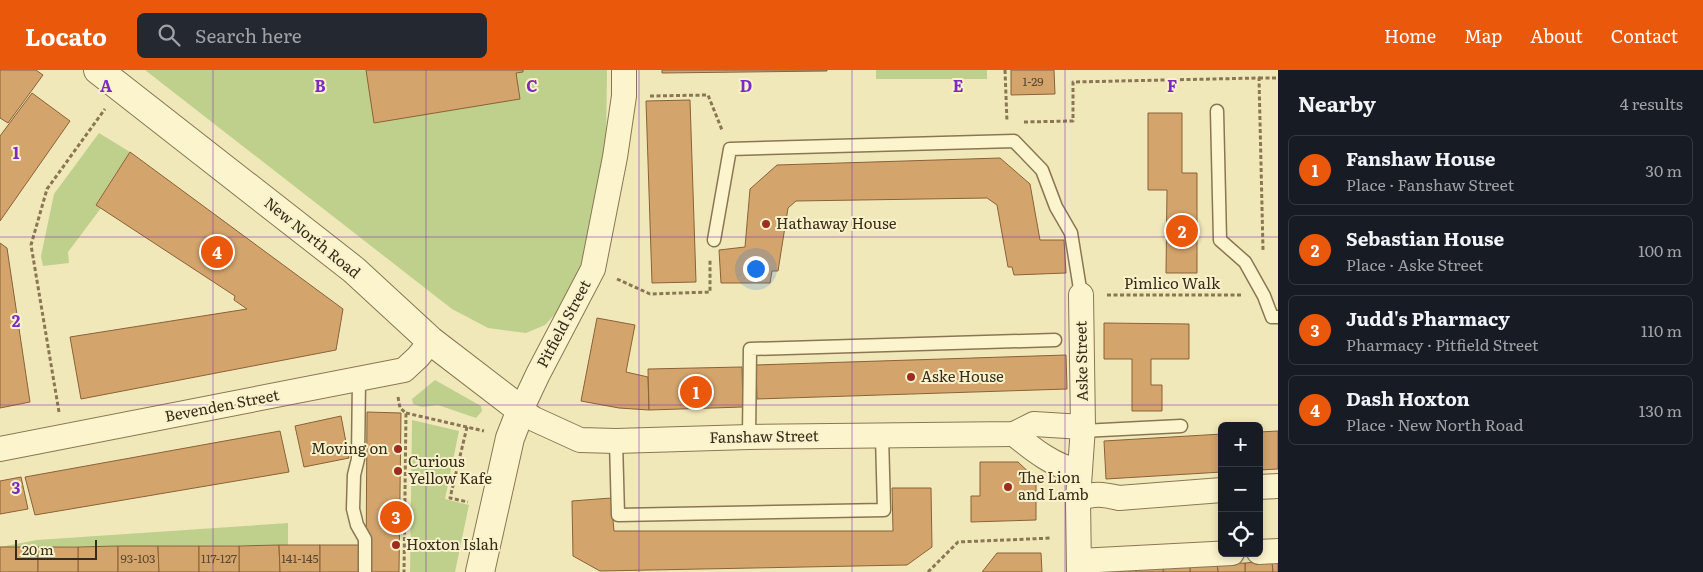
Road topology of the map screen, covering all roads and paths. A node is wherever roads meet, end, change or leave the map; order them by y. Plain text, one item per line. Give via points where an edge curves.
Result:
1 (98, 70) edge
2 (624, 70) edge
3 (1005, 70) edge
4 (1259, 78) junction
5 (1278, 78) edge
6 (120, 87) junction
7 (624, 96) junction
8 (1217, 111) dead end
9 (730, 149) junction
10 (714, 240) joint
11 (593, 269) junction
12 (1081, 295) junction
13 (1264, 296) junction
14 (1278, 317) edge
15 (1055, 340) dead end
16 (431, 341) junction
17 (394, 372) junction
18 (358, 379) junction
19 (521, 410) junction
20 (406, 413) junction
21 (1181, 426) dead end
22 (467, 427) junction
23 (1082, 429) junction
24 (485, 431) dead end
25 (1014, 434) junction
26 (882, 436) junction
27 (749, 437) junction
28 (63, 438) junction
29 (616, 441) junction
30 (0, 449) edge
31 (1079, 470) junction
32 (1278, 486) edge
33 (1263, 487) edge
34 (1218, 490) edge
35 (1078, 499) junction
36 (469, 502) dead end
37 (1079, 537) junction
38 (1278, 551) edge
39 (1263, 552) edge
40 (1218, 554) edge
41 (1079, 567) edge
42 (365, 572) edge
43 (404, 572) edge
44 (480, 572) edge
45 (928, 572) edge

1 - 6 street, New North Road
2 - 7 street, Pitfield Street
3 - 4 path via 1007,123 1073,121 1073,82
4 - 5 path
4 - 13 path
6 - 16 street, New North Road via 354,270
6 - 28 path via 47,189 31,245
7 - 9 path via 708,95
7 - 11 street, Pitfield Street
8 - 13 lane via 1220,240 1245,262
9 - 10 lane
9 - 12 lane via 1014,141 1042,170 1056,207 1072,232
10 - 11 path via 709,262 710,292 650,294
11 - 19 street, Pitfield Street
12 - 13 path, Pimlico Walk
12 - 23 street, Aske Street
13 - 14 lane via 1272,317
15 - 27 lane via 750,349
16 - 17 street, Bevenden Street via 404,370
16 - 19 street, New North Road
17 - 18 street, Bevenden Street
17 - 20 path via 400,408
18 - 28 street, Bevenden Street
18 - 42 lane via 358,459 353,509 356,524 365,539
19 - 29 street, Fanshaw Street via 580,440
19 - 44 street, Pitfield Street via 510,438
20 - 22 path
20 - 43 path
21 - 23 lane
22 - 24 path
22 - 36 path via 450,498
23 - 25 street, Fanshaw Street via 1034,424
23 - 31 street
25 - 26 street, Fanshaw Street
25 - 31 street via 1056,463
26 - 27 street, Fanshaw Street
26 - 29 lane via 884,510 618,515
27 - 29 street, Fanshaw Street
28 - 30 street, Bevenden Street
31 - 35 street
32 - 33 street
34 - 35 street via 1119,498 1110,494 1092,494
35 - 37 street
37 - 41 street
37 - 45 path via 958,542
38 - 39 street
40 - 41 street

